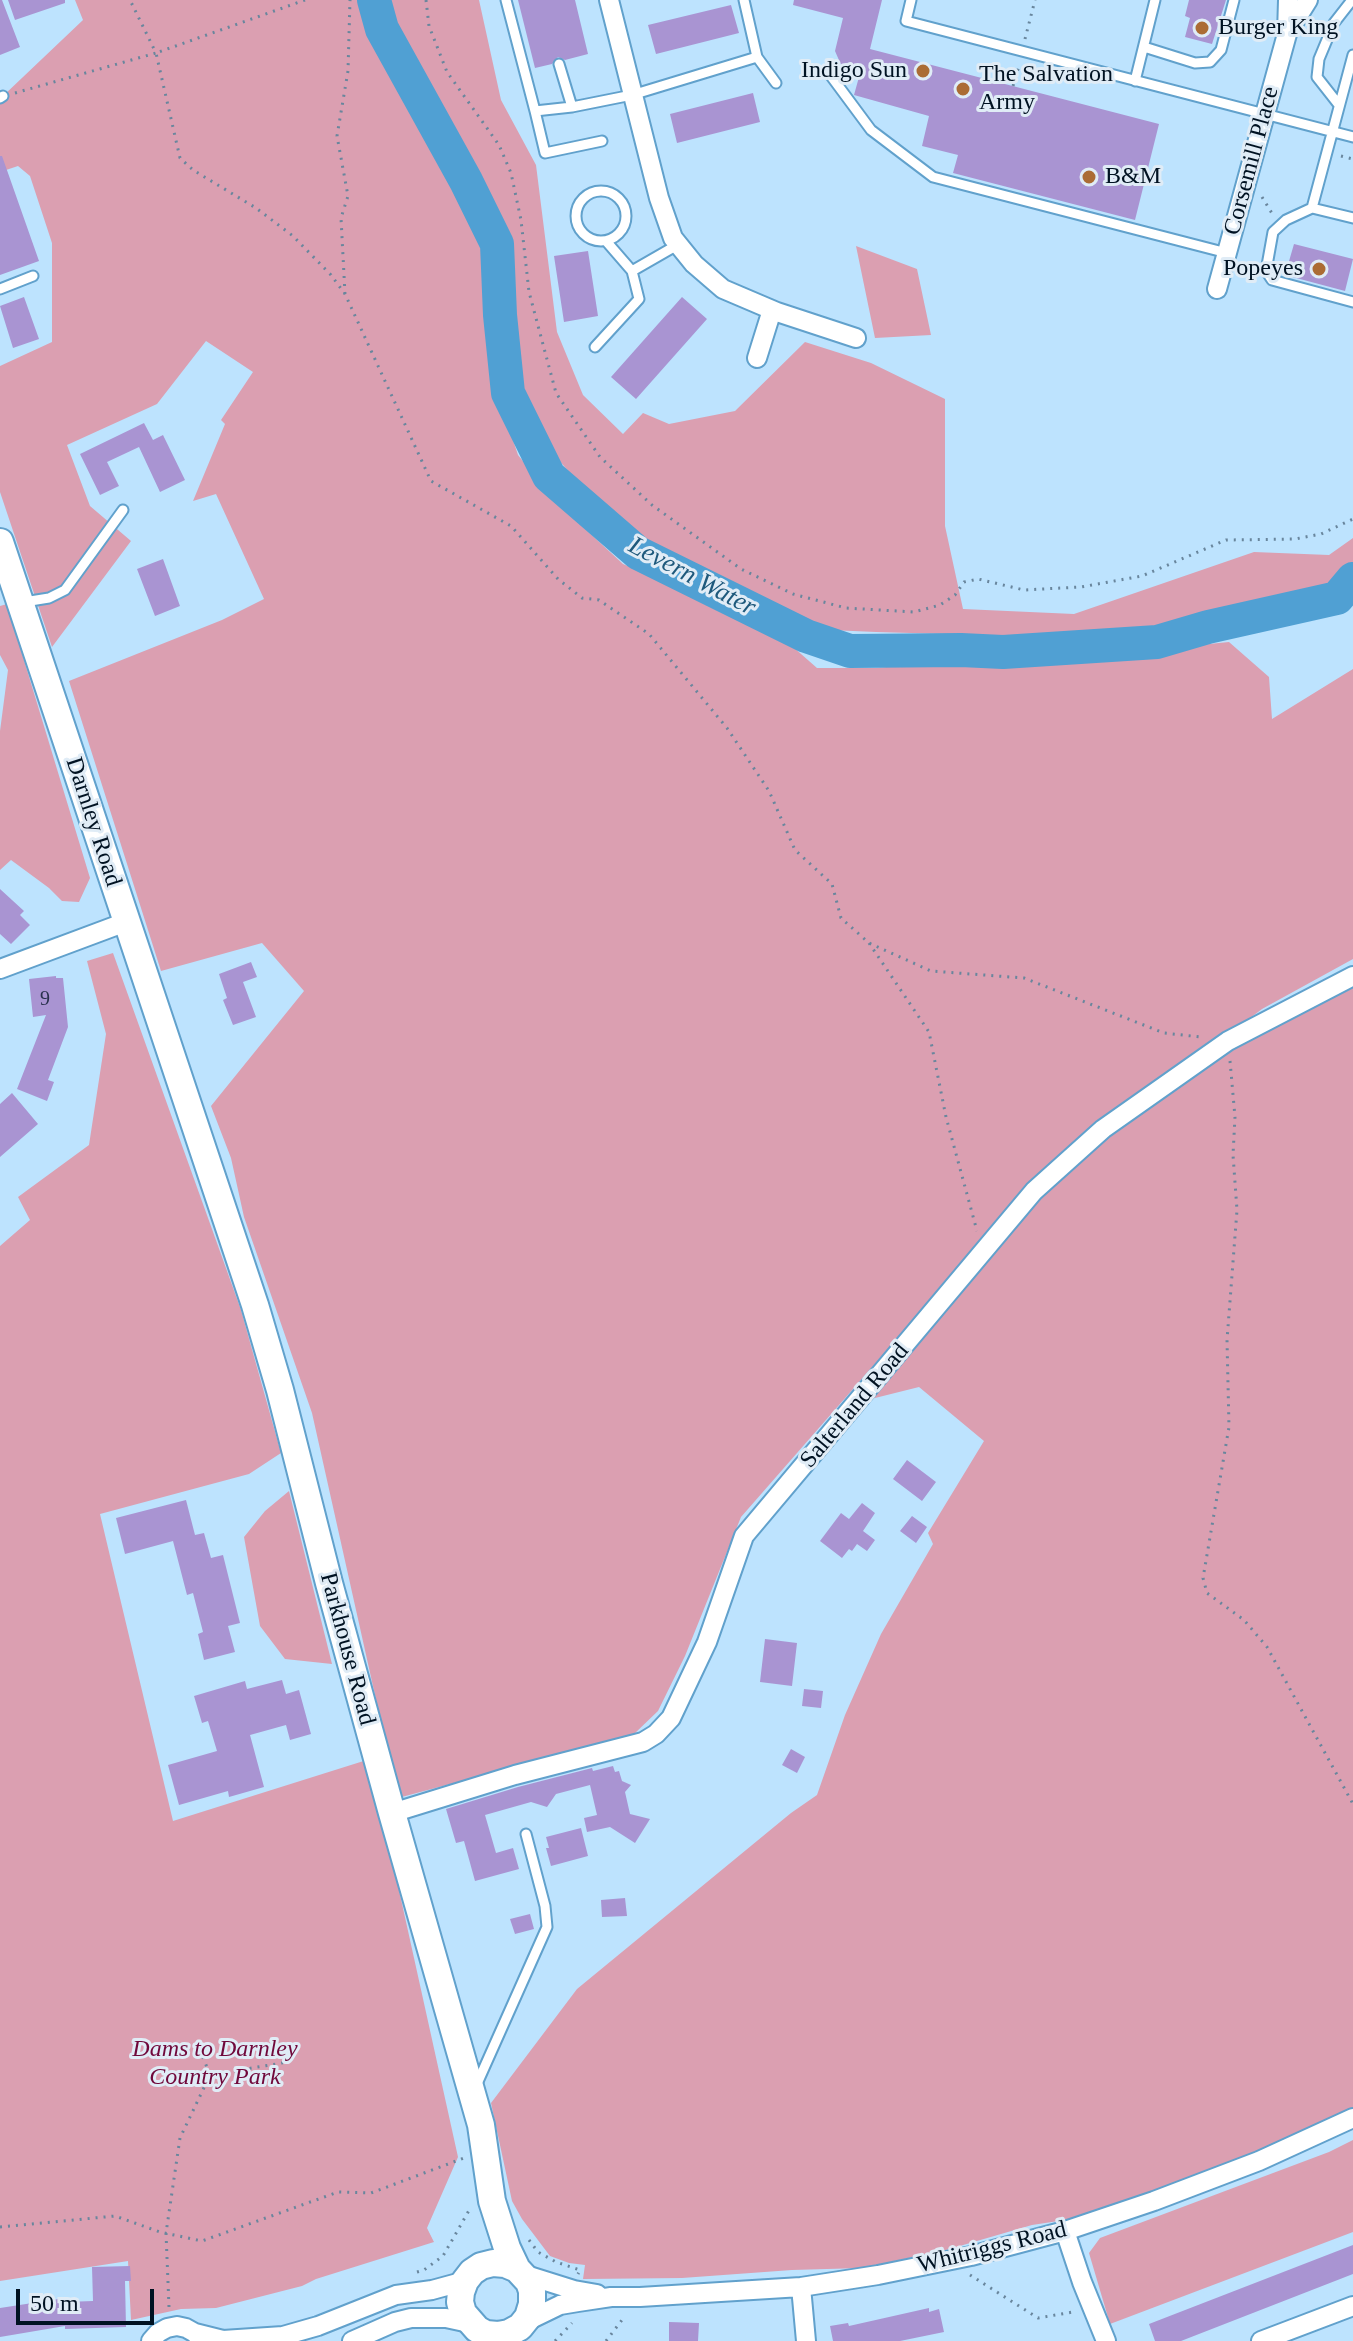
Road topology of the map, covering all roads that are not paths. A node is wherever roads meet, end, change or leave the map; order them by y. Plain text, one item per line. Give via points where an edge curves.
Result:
1 (506, 0) edge
2 (609, 0) edge
3 (744, 0) edge
4 (911, 0) edge
5 (1155, 0) edge
6 (1234, 0) edge
7 (1288, 0) edge
8 (1308, 0) edge
9 (1352, 0) edge
10 (1287, 34) junction
11 (1144, 47) junction
12 (1353, 55) edge
13 (757, 57) junction
14 (559, 64) dead end
15 (828, 72) dead end
16 (1135, 81) junction
17 (776, 83) dead end
18 (632, 95) junction
19 (1339, 105) junction
20 (572, 107) junction
21 (535, 111) junction
22 (1265, 114) junction
23 (1332, 131) junction
24 (1353, 137) edge
25 (602, 141) dead end
26 (1312, 208) junction
27 (1353, 218) edge
28 (606, 241) junction
29 (679, 244) junction
30 (1227, 253) junction
31 (632, 271) junction
32 (33, 276) dead end
33 (0, 289) edge
34 (1217, 289) dead end
35 (1353, 302) edge
36 (772, 310) junction
37 (856, 338) dead end
38 (595, 347) dead end
39 (757, 358) dead end
40 (123, 510) dead end
41 (0, 542) edge
42 (21, 603) junction
43 (126, 922) junction
44 (0, 969) edge
45 (1353, 976) edge
46 (186, 1101) joint
47 (392, 1813) junction
48 (526, 1834) dead end
49 (472, 2092) junction
50 (1353, 2118) edge
51 (483, 2201) junction
52 (1065, 2231) junction
53 (520, 2272) junction
54 (468, 2277) junction
55 (801, 2287) junction
56 (611, 2297) junction
57 (1353, 2306) edge
58 (520, 2330) edge
59 (477, 2331) edge
60 (198, 2337) edge
61 (151, 2341) edge
62 (352, 2341) edge
63 (806, 2341) edge
64 (1106, 2341) edge
65 (1261, 2341) edge

1 - 21 lane
2 - 18 street
3 - 13 lane
4 - 16 lane via 906,21
5 - 11 lane
6 - 11 lane via 1221,50 1210,62 1195,63
7 - 10 street, Corsemill Place
8 - 10 street, Corsemill Place
9 - 19 lane via 1334,23 1319,59 1317,77
10 - 22 street, Corsemill Place
11 - 16 lane
12 - 19 lane
13 - 17 lane
13 - 18 lane
14 - 20 lane
15 - 30 lane via 871,130 933,177
16 - 22 lane
18 - 20 lane
18 - 29 street via 659,198
19 - 23 lane
20 - 21 lane
21 - 25 lane via 545,153
22 - 23 lane
22 - 30 street, Corsemill Place
23 - 24 lane
23 - 26 lane
26 - 27 lane
26 - 35 lane via 1273,232 1266,271 1272,280
28 - 28 lane via 620,233 626,210 617,196 601,191 585,196 576,219 590,238
28 - 31 lane
29 - 31 lane
29 - 36 street via 723,289
30 - 34 street, Corsemill Place
31 - 38 lane via 639,299
32 - 33 lane
36 - 37 street
36 - 39 street
40 - 42 lane via 65,590
41 - 42 main road, Darnley Road
42 - 43 main road, Darnley Road
43 - 44 street
43 - 46 main road, Darnley Road
45 - 47 street, Salterland Road via 1228,1041 1103,1129 1034,1191 744,1536 707,1642 671,1718 656,1734
46 - 47 main road, Parkhouse Road via 280,1390
47 - 49 main road, Parkhouse Road
48 - 49 lane via 547,1927
49 - 51 main road, Parkhouse Road via 486,2149
50 - 52 street, Whitriggs Road via 1246,2166
51 - 53 main road, Parkhouse Road
51 - 54 main road, Parkhouse Road via 480,2256
52 - 55 street, Whitriggs Road via 947,2261
52 - 64 street
53 - 54 main road via 493,2263
53 - 56 street, Whitriggs Road
53 - 58 main road, Parkhouse Road via 532,2291
54 - 59 main road, Parkhouse Road via 460,2302
54 - 60 street via 388,2297 283,2336
55 - 56 street, Whitriggs Road
55 - 63 street
56 - 58 street, Whitriggs Road via 560,2305
57 - 65 street
58 - 59 main road via 498,2335
59 - 62 street via 446,2318 411,2318
60 - 61 street via 186,2328 171,2327

